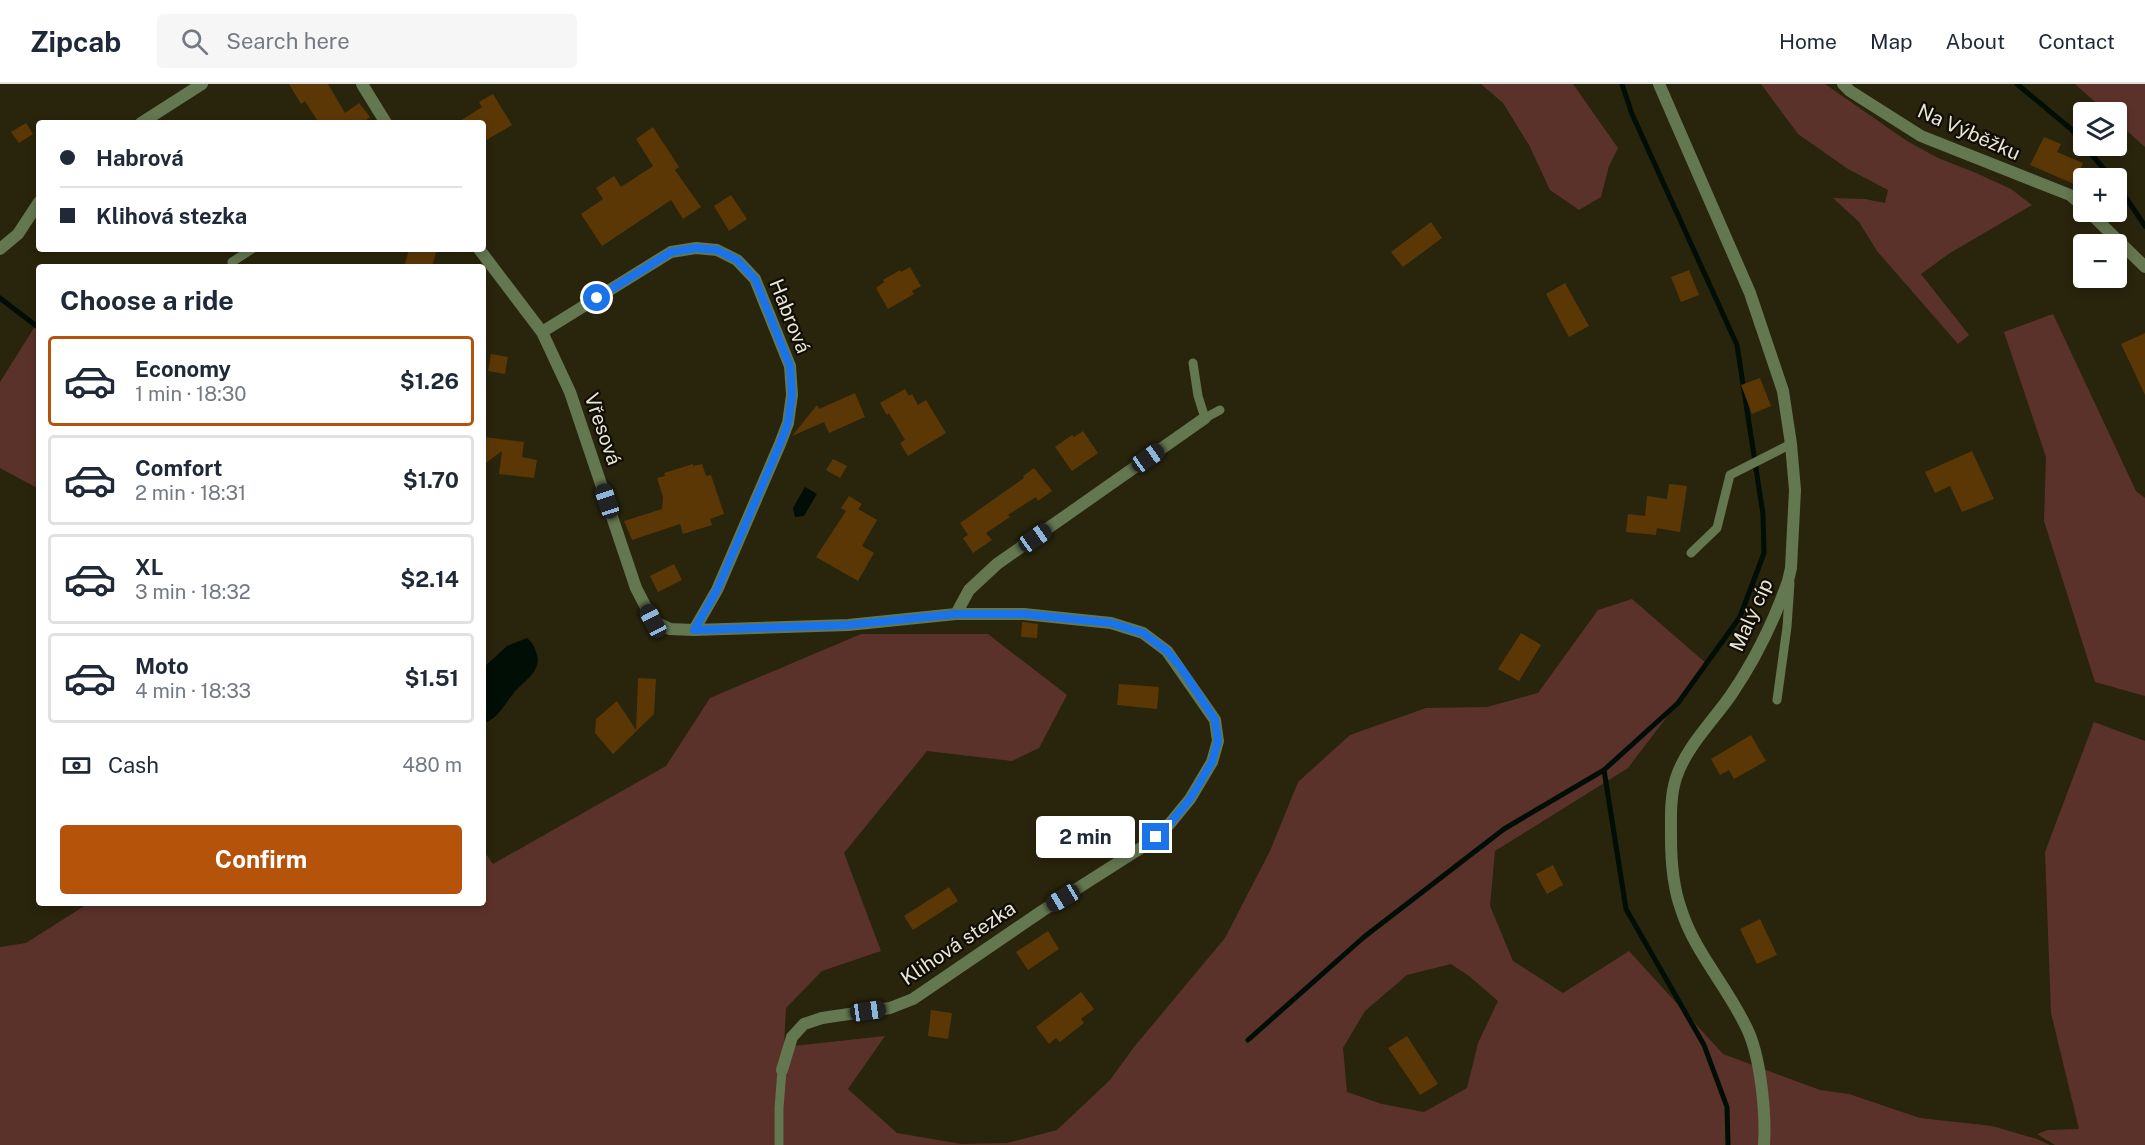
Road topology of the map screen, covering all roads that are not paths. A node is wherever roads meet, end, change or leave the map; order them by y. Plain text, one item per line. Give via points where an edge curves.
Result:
1 (202, 84) edge
2 (362, 84) edge
3 (1659, 84) edge
4 (1843, 84) edge
5 (146, 120) edge
6 (384, 120) edge
7 (2073, 198) edge
8 (36, 207) edge
9 (2102, 222) edge
10 (0, 249) edge
11 (247, 252) edge
12 (481, 252) edge
13 (232, 262) dead end
14 (2145, 267) edge
15 (542, 332) junction
16 (1194, 363) dead end
17 (1220, 410) dead end
18 (1205, 418) junction
19 (1791, 444) junction
20 (1691, 553) dead end
21 (1791, 568) junction
22 (956, 614) junction
23 (694, 630) junction
24 (1777, 700) dead end
25 (782, 1070) joint
26 (779, 1145) edge
27 (1764, 1145) edge

1 - 5 street
2 - 6 street
3 - 19 street, Malý cíp via 1750,294 1783,391
4 - 7 street, Na Výběžku via 1921,136
8 - 10 street via 18,234
9 - 14 street
11 - 13 lane
12 - 15 street, Vřesová
15 - 23 street, Vřesová via 570,392 636,588 653,621 670,629
15 - 23 street, Habrová via 671,252 717,250 737,260 755,279 790,366 789,414 780,444 717,590
16 - 18 lane
17 - 18 lane
18 - 22 street via 997,564 969,590
19 - 20 lane via 1730,475 1717,528
19 - 21 street, Malý cíp via 1795,490
21 - 24 lane
21 - 27 street, Malý cíp via 1754,660 1684,759 1671,803 1676,893 1698,946 1750,1034 1763,1102
22 - 23 street, Vřesová via 848,625
22 - 25 street, Klihová stezka via 1024,614 1111,623 1143,633 1167,651 1215,720 1218,741 1212,762 1184,806 1144,846 913,999 890,1008 804,1024 792,1037
25 - 26 lane

